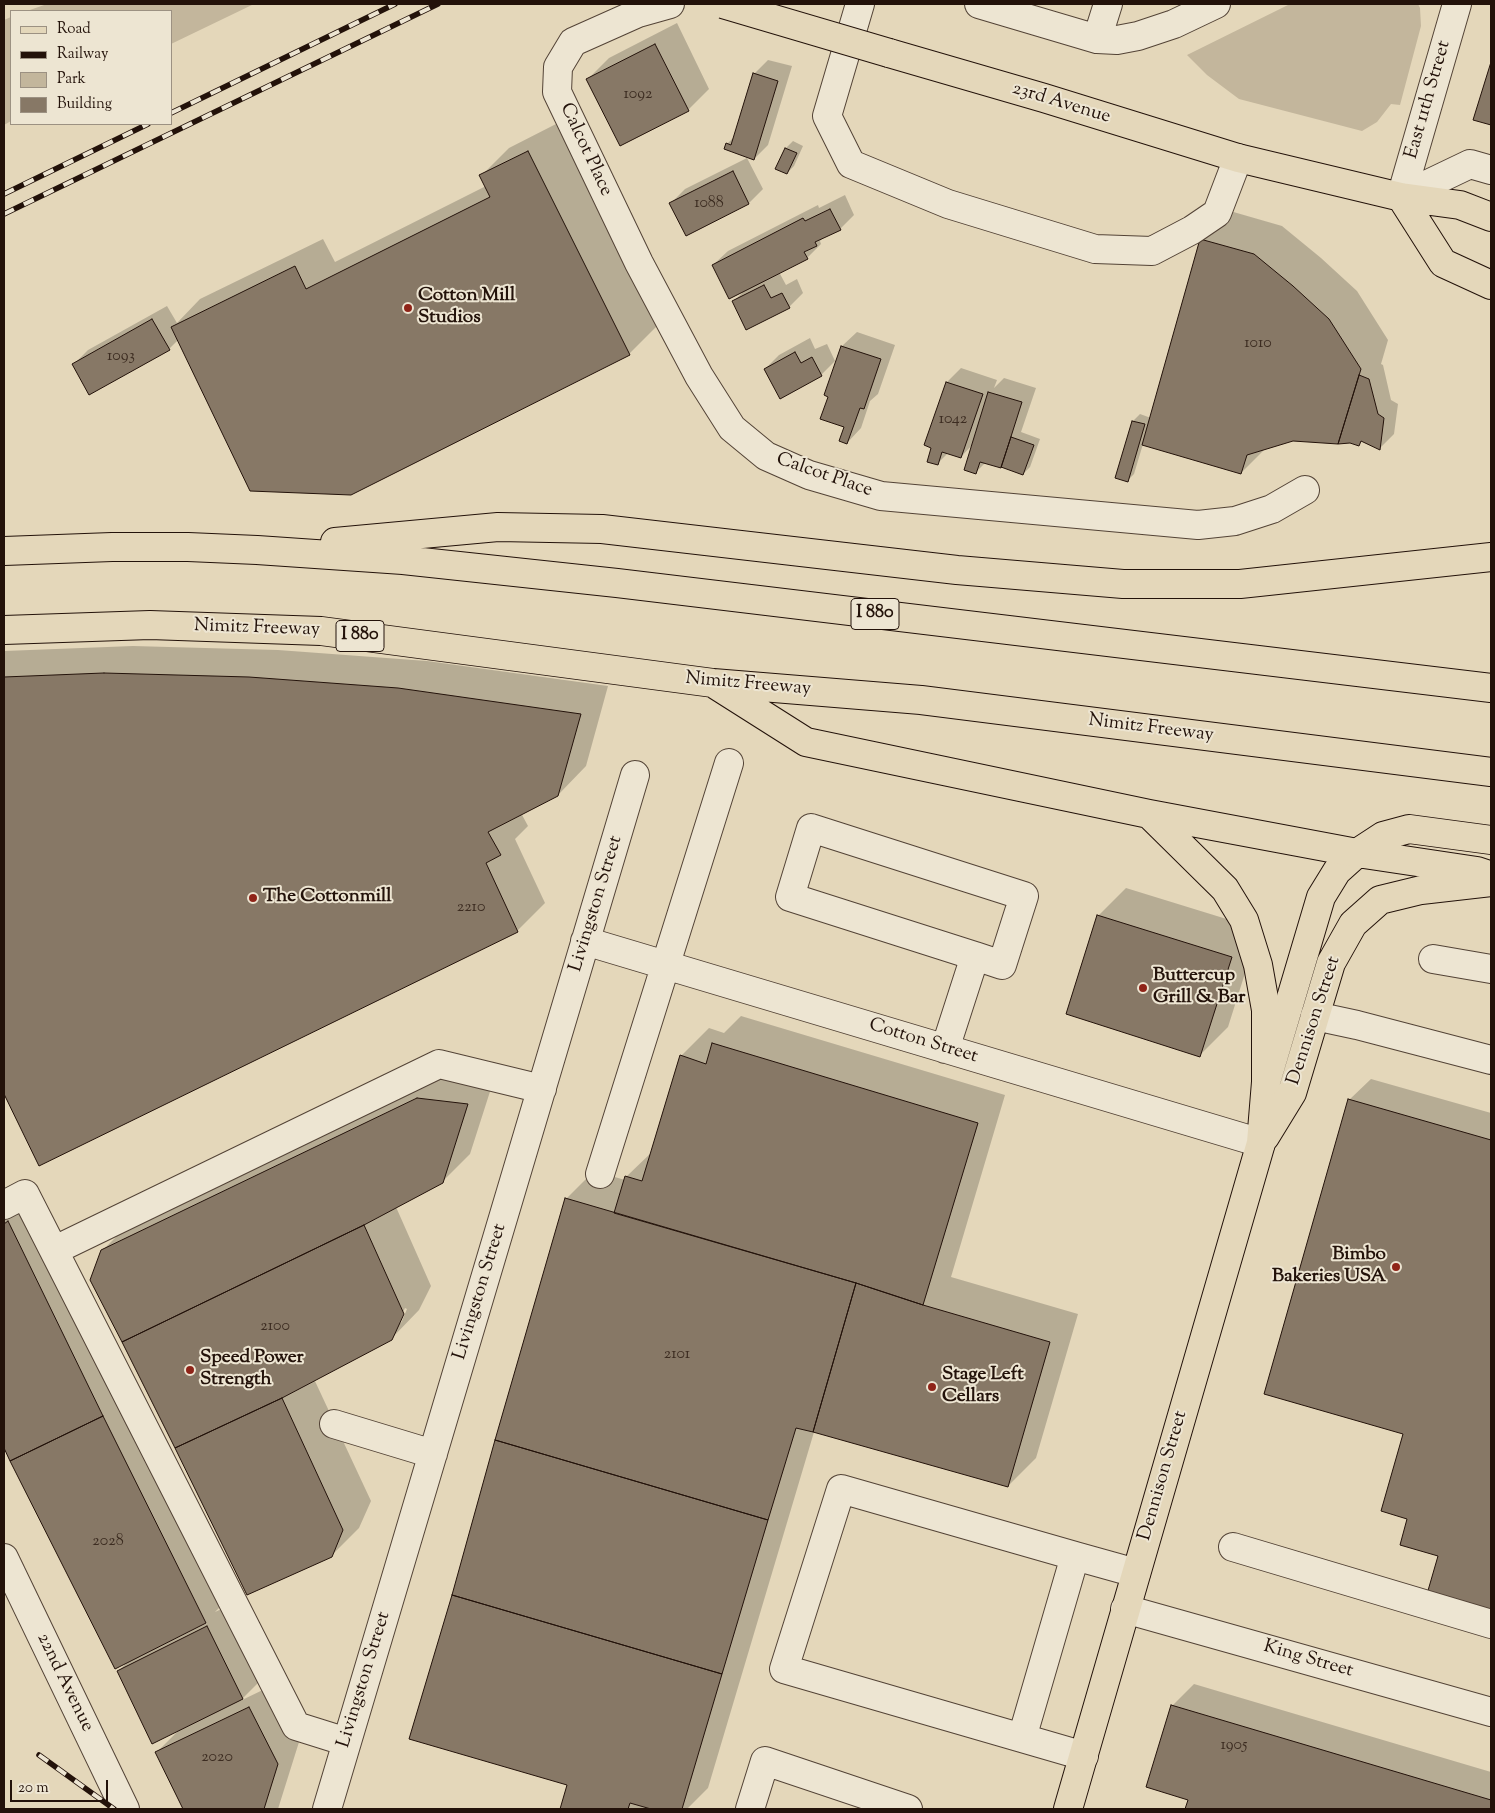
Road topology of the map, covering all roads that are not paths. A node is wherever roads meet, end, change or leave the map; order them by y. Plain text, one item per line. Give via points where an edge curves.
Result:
1 (670, 4) edge
2 (723, 4) edge
3 (860, 4) edge
4 (979, 4) edge
5 (1108, 4) edge
6 (1216, 4) edge
7 (1457, 4) edge
8 (1098, 39) junction
9 (1238, 158) junction
10 (1491, 170) edge
11 (1401, 197) junction
12 (1491, 217) edge
13 (1491, 284) edge
14 (1305, 490) dead end
15 (257, 550) junction
16 (4, 551) edge
17 (1491, 557) edge
18 (4, 630) edge
19 (713, 683) junction
20 (1491, 688) edge
21 (729, 763) dead end
22 (1491, 772) edge
23 (635, 775) dead end
24 (1149, 814) junction
25 (1491, 840) edge
26 (1357, 853) junction
27 (1491, 876) edge
28 (1491, 882) edge
29 (585, 942) junction
30 (975, 956) junction
31 (1433, 959) dead end
32 (665, 965) junction
33 (1491, 968) edge
34 (1315, 1016) junction
35 (946, 1049) junction
36 (1491, 1060) edge
37 (1266, 1082) junction
38 (542, 1089) junction
39 (1261, 1143) junction
40 (600, 1174) dead end
41 (4, 1205) edge
42 (55, 1250) junction
43 (334, 1424) dead end
44 (433, 1454) junction
45 (1234, 1547) dead end
46 (1076, 1556) junction
47 (4, 1558) edge
48 (1136, 1573) junction
49 (1125, 1609) junction
50 (1491, 1624) edge
51 (1491, 1712) edge
52 (1022, 1738) junction
53 (347, 1742) junction
54 (1084, 1756) junction
55 (125, 1809) edge
56 (327, 1809) edge
57 (750, 1809) edge
58 (908, 1809) edge
59 (1068, 1809) edge

1 - 14 street, Calcot Place via 638,13 573,42 558,67 558,92 639,263 699,376 732,428 766,456 808,475 881,496 1198,525 1235,521 1272,510
2 - 9 main road, 23rd Avenue, bridge
3 - 9 street via 827,116 851,164 948,204 1095,249 1152,251 1217,213
4 - 8 street
5 - 8 street
6 - 8 street via 1174,24 1138,36
7 - 11 street, East 11th Street
9 - 11 main road, 23rd Avenue
10 - 11 street via 1470,164
11 - 12 main road, 23rd Avenue via 1460,205
11 - 13 main road via 1443,263
15 - 16 main road, I 880 via 112,547
15 - 17 main road via 498,527 602,529 957,570 1123,584 1240,584
15 - 20 main road, I 880 via 403,560 563,577
18 - 19 main road, Nimitz Freeway / I 880 via 150,625 321,631
19 - 22 main road, Nimitz Freeway / I 880 via 921,700
19 - 24 main road via 806,742
21 - 32 street
23 - 29 street, Livingston Street
24 - 26 main road
24 - 37 main road via 1225,889 1244,920 1258,965 1266,1010
25 - 26 main road, Dennison Street via 1409,829 1383,836
26 - 27 main road via 1477,871
26 - 37 main road, Dennison Street via 1337,871 1321,898
28 - 34 main road, Dennison Street via 1421,890 1380,900 1353,924 1331,962
29 - 32 street, Cotton Street
29 - 38 street, Livingston Street
30 - 30 street via 790,897 811,828 1024,896 1002,965
30 - 35 street
31 - 33 street
32 - 35 street, Cotton Street
32 - 40 street
34 - 36 street
34 - 39 main road, Dennison Street via 1292,1093
35 - 39 street, Cotton Street
37 - 39 main road, Dennison Street
38 - 42 street via 439,1064
38 - 44 street, Livingston Street
39 - 48 main road, Dennison Street
41 - 42 street via 25,1194
42 - 53 street via 296,1726
43 - 44 street
44 - 53 street, Livingston Street
45 - 50 street
46 - 48 street
46 - 52 street
46 - 52 street via 841,1488 784,1669
47 - 55 street, 22nd Avenue
48 - 49 main road, Dennison Street
49 - 51 street, King Street
49 - 54 main road, Dennison Street
52 - 54 street
53 - 56 street, Livingston Street
54 - 59 main road, Dennison Street
57 - 58 street via 765,1761

